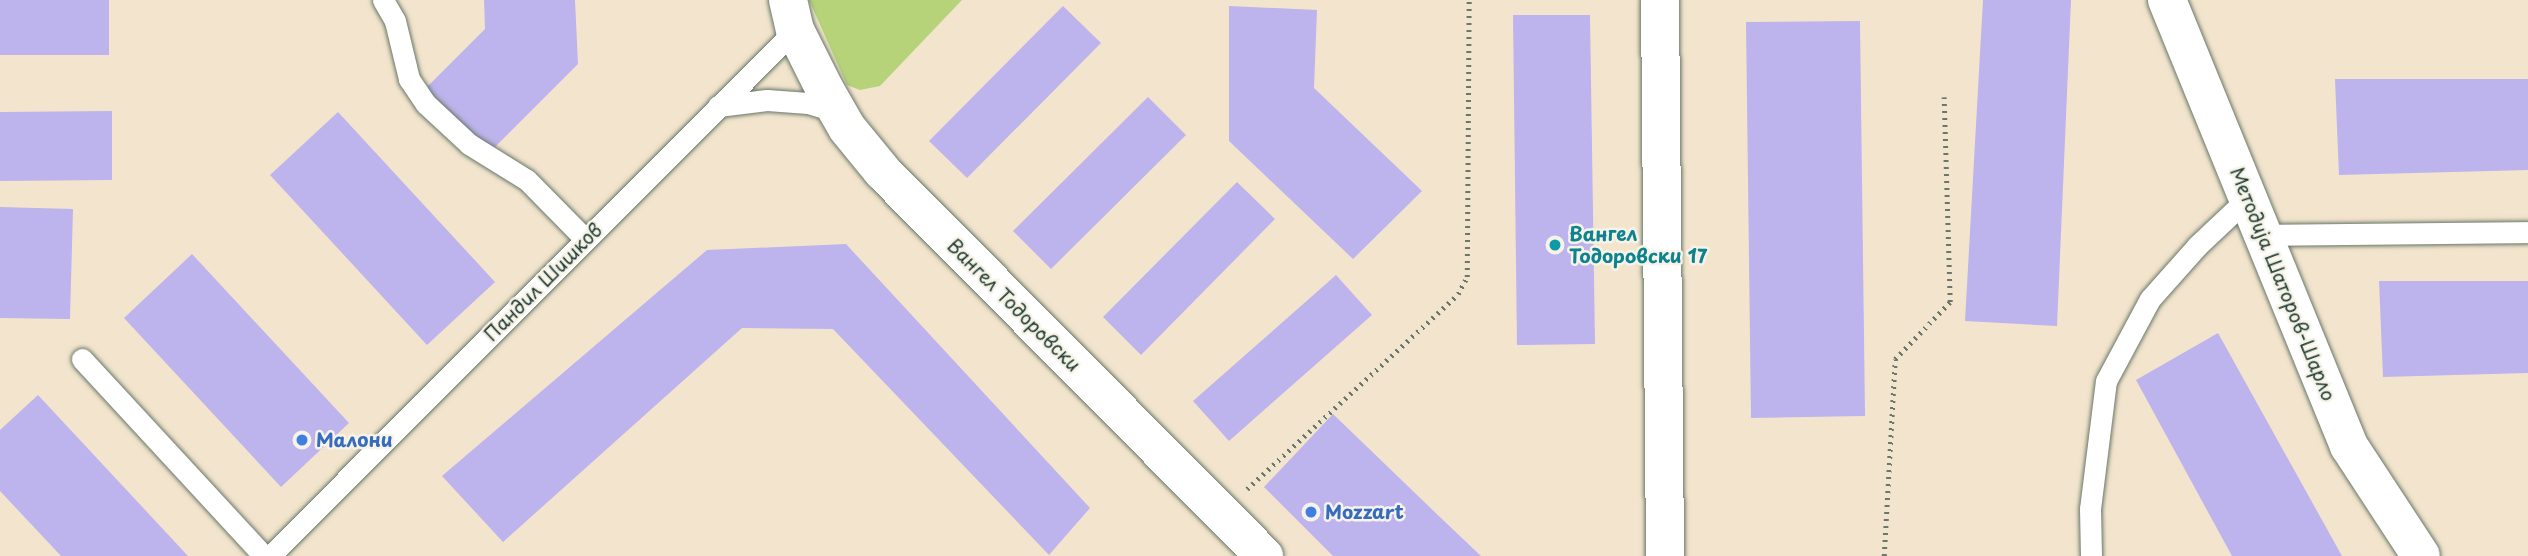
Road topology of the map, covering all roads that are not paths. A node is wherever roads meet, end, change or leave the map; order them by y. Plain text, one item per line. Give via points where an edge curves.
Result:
1 (383, 0) edge
2 (1660, 0) edge
3 (2167, 0) edge
4 (791, 15) edge
5 (718, 106) junction
6 (838, 113) junction
7 (2248, 198) junction
8 (2528, 232) edge
9 (2263, 235) junction
10 (585, 239) junction
11 (82, 359) dead end
12 (264, 556) edge
13 (270, 556) edge
14 (1264, 556) edge
15 (1665, 556) edge
16 (2091, 556) edge
17 (2421, 556) edge

1 - 10 lane via 395,21 409,79 426,104 469,144 527,180
2 - 15 street
3 - 7 street, Методија Шаторов-Шарло
4 - 5 lane, Пандил Шишков
4 - 6 street, Вангел Тодоровски
5 - 6 lane via 767,100 808,103
5 - 10 lane, Пандил Шишков
6 - 14 street, Вангел Тодоровски via 883,172
7 - 9 street, Методија Шаторов-Шарло
7 - 16 lane via 2150,299 2106,381 2090,509
8 - 9 lane
9 - 17 street, Методија Шаторов-Шарло via 2349,446
10 - 13 lane, Пандил Шишков
11 - 12 lane

